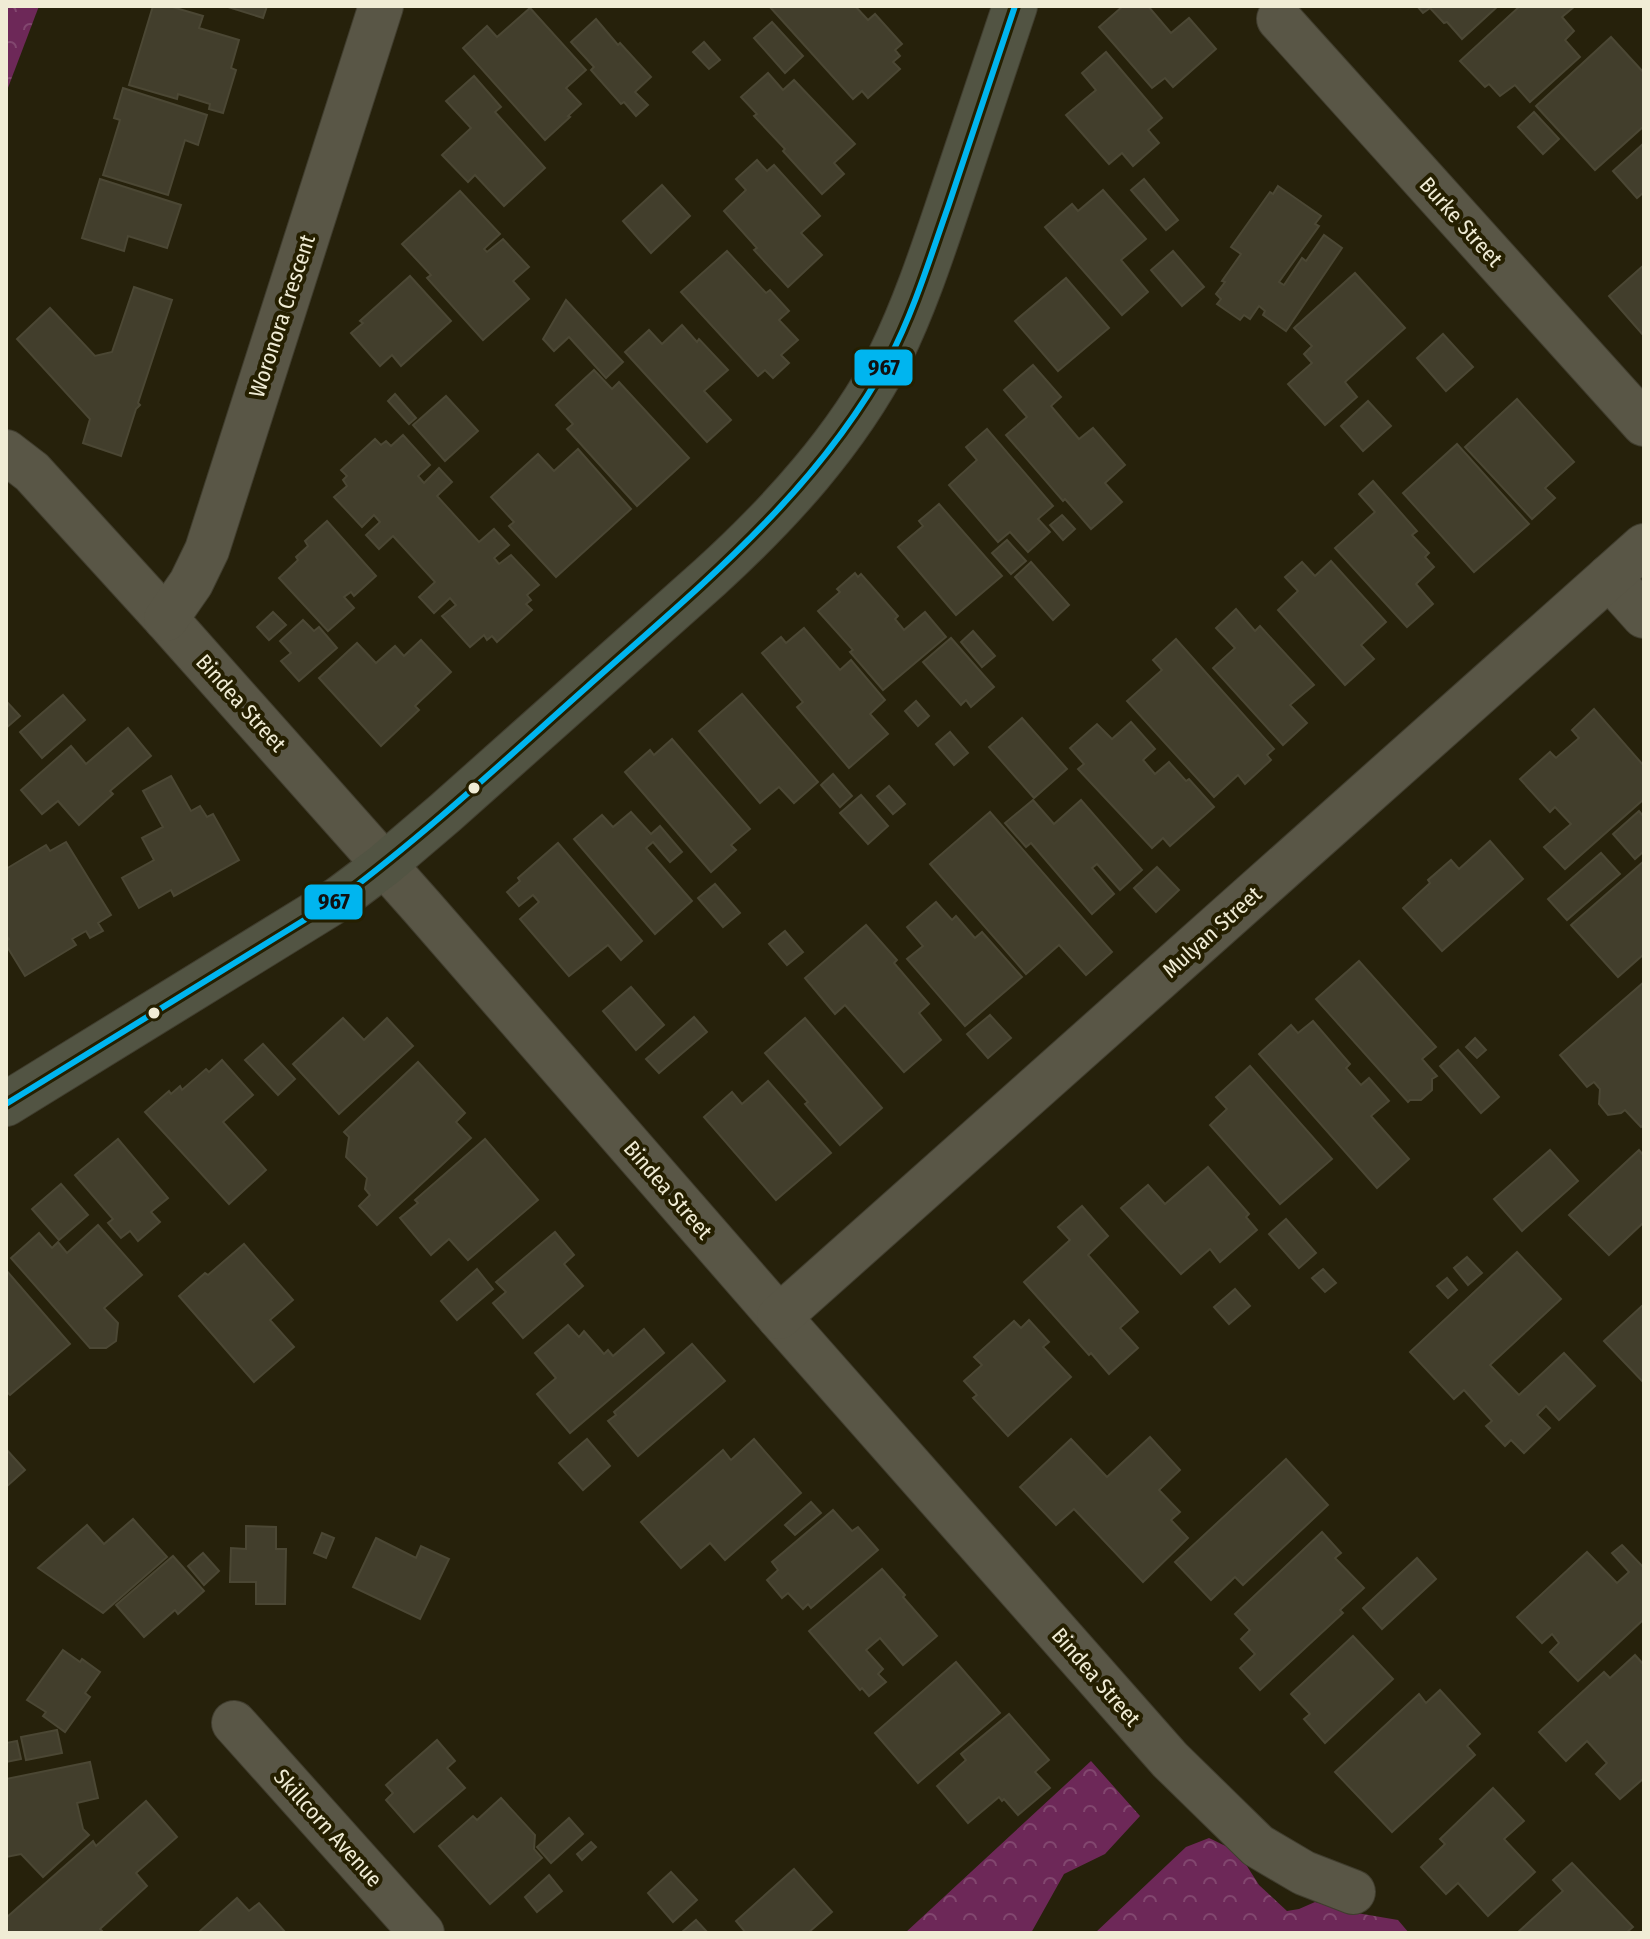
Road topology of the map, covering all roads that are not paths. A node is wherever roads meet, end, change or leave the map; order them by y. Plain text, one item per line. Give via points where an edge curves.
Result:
1 (381, 6) edge
2 (1015, 6) edge
3 (1279, 19) dead end
4 (1644, 424) edge
5 (8, 453) edge
6 (1644, 546) edge
7 (1609, 577) junction
8 (1644, 616) edge
9 (166, 619) junction
10 (384, 865) junction
11 (6, 1104) edge
12 (779, 1317) junction
13 (234, 1723) dead end
14 (1353, 1892) dead end
15 (422, 1933) edge

1 - 9 street, Woronora Crescent via 207,550
2 - 10 street via 922,282 855,415 745,545
3 - 4 street, Burke Street
5 - 9 street, Bindea Street via 32,472
6 - 7 street, Mulyan Street
7 - 8 street
7 - 12 street, Mulyan Street
9 - 10 street, Bindea Street
10 - 11 street via 340,898
10 - 12 street, Bindea Street
12 - 14 street, Bindea Street via 1170,1760 1258,1846 1304,1873
13 - 15 street, Skillcorn Avenue

